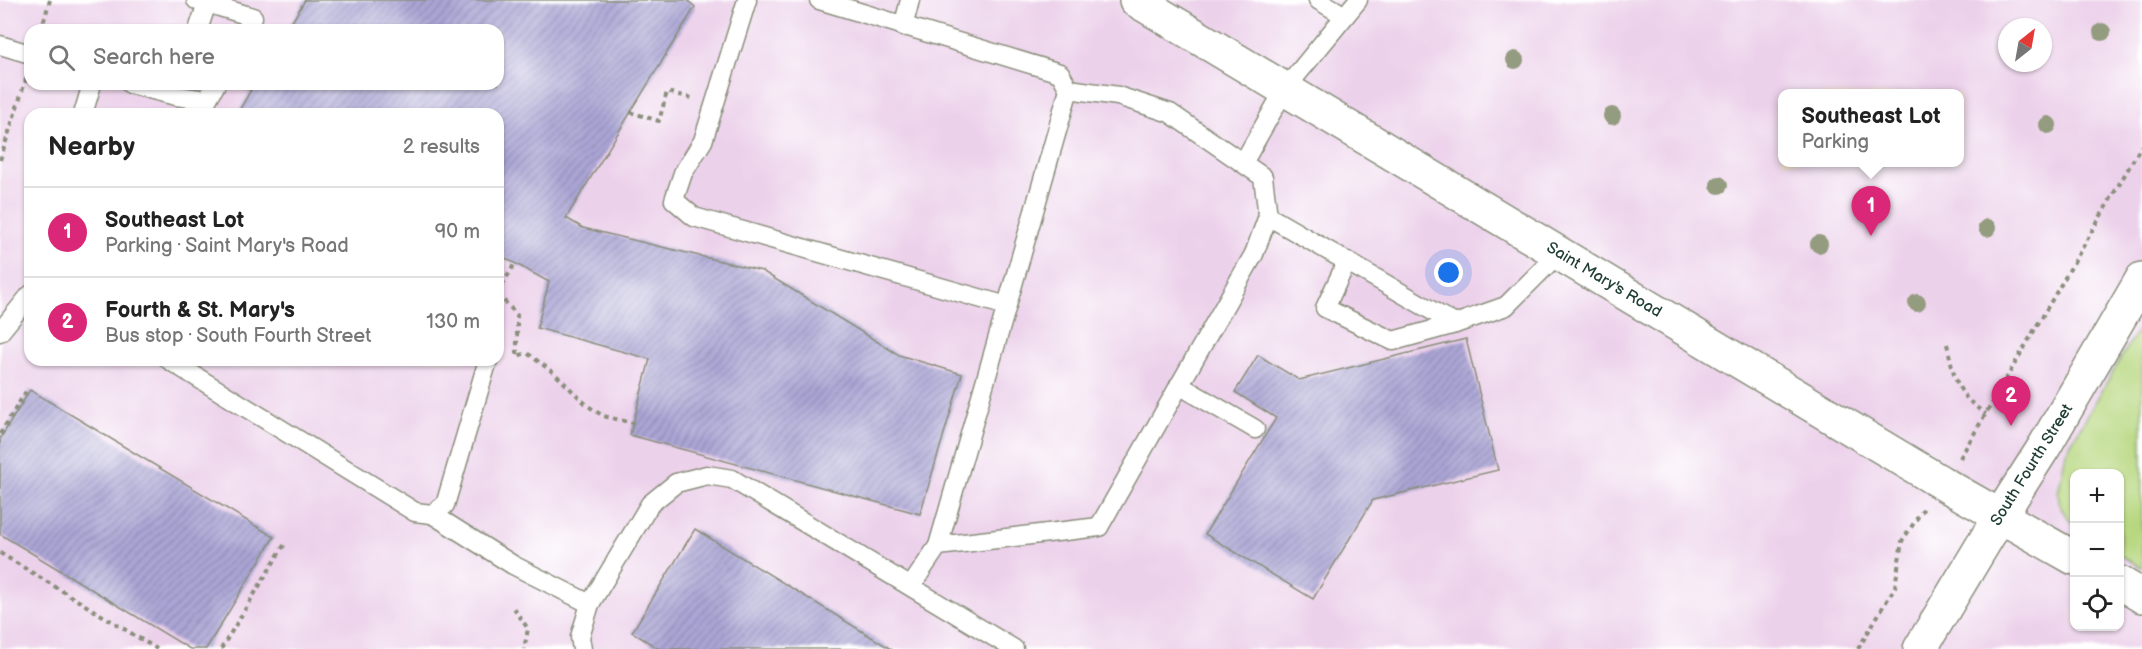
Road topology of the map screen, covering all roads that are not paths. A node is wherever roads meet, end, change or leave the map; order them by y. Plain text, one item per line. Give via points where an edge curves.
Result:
1 (747, 0) edge
2 (819, 0) edge
3 (910, 0) edge
4 (1136, 0) edge
5 (1318, 0) edge
6 (1358, 0) edge
7 (204, 1) edge
8 (1345, 16) junction
9 (199, 24) edge
10 (249, 24) edge
11 (903, 27) junction
12 (0, 45) edge
13 (24, 52) edge
14 (1069, 89) junction
15 (1285, 89) junction
16 (90, 90) edge
17 (178, 90) edge
18 (213, 90) edge
19 (85, 108) edge
20 (173, 108) edge
21 (1243, 162) junction
22 (1268, 216) junction
23 (1559, 253) junction
24 (1347, 261) junction
25 (2142, 279) edge
26 (24, 302) edge
27 (1007, 306) junction
28 (1455, 324) junction
29 (0, 332) edge
30 (179, 366) edge
31 (486, 366) edge
32 (1179, 385) junction
33 (1255, 429) dead end
34 (432, 514) junction
35 (2000, 516) junction
36 (938, 546) junction
37 (2070, 556) edge
38 (911, 586) junction
39 (2124, 586) edge
40 (2142, 596) edge
41 (590, 603) junction
42 (582, 649) edge
43 (1014, 649) edge
44 (1920, 649) edge

1 - 27 lane via 703,141 683,172 674,200 694,217
2 - 11 lane
3 - 11 lane
4 - 15 main road, Saint Mary's Road
5 - 8 lane
6 - 8 lane
7 - 9 lane
7 - 10 lane via 253,17
8 - 15 lane
11 - 14 lane via 1060,73
12 - 13 lane
14 - 21 lane via 1118,96 1170,113
14 - 27 lane
15 - 21 lane
15 - 23 main road, Saint Mary's Road
16 - 19 lane
17 - 18 lane via 207,100
17 - 20 lane
21 - 22 lane via 1263,177
22 - 24 lane
22 - 32 lane via 1254,254
23 - 28 lane via 1506,306
23 - 35 main road, Saint Mary's Road
24 - 28 lane
24 - 28 lane via 1325,308 1393,341
25 - 35 main road, South Fourth Street
26 - 29 lane
27 - 36 lane
30 - 34 lane via 415,512
31 - 34 lane via 445,505
32 - 33 lane
32 - 36 lane via 1099,527
34 - 41 lane via 513,565
35 - 37 main road, Saint Mary's Road
35 - 44 main road, South Fourth Street
36 - 38 lane
38 - 41 lane via 732,479 707,475 676,483 650,504
38 - 43 lane
39 - 40 main road
41 - 42 lane via 580,637

